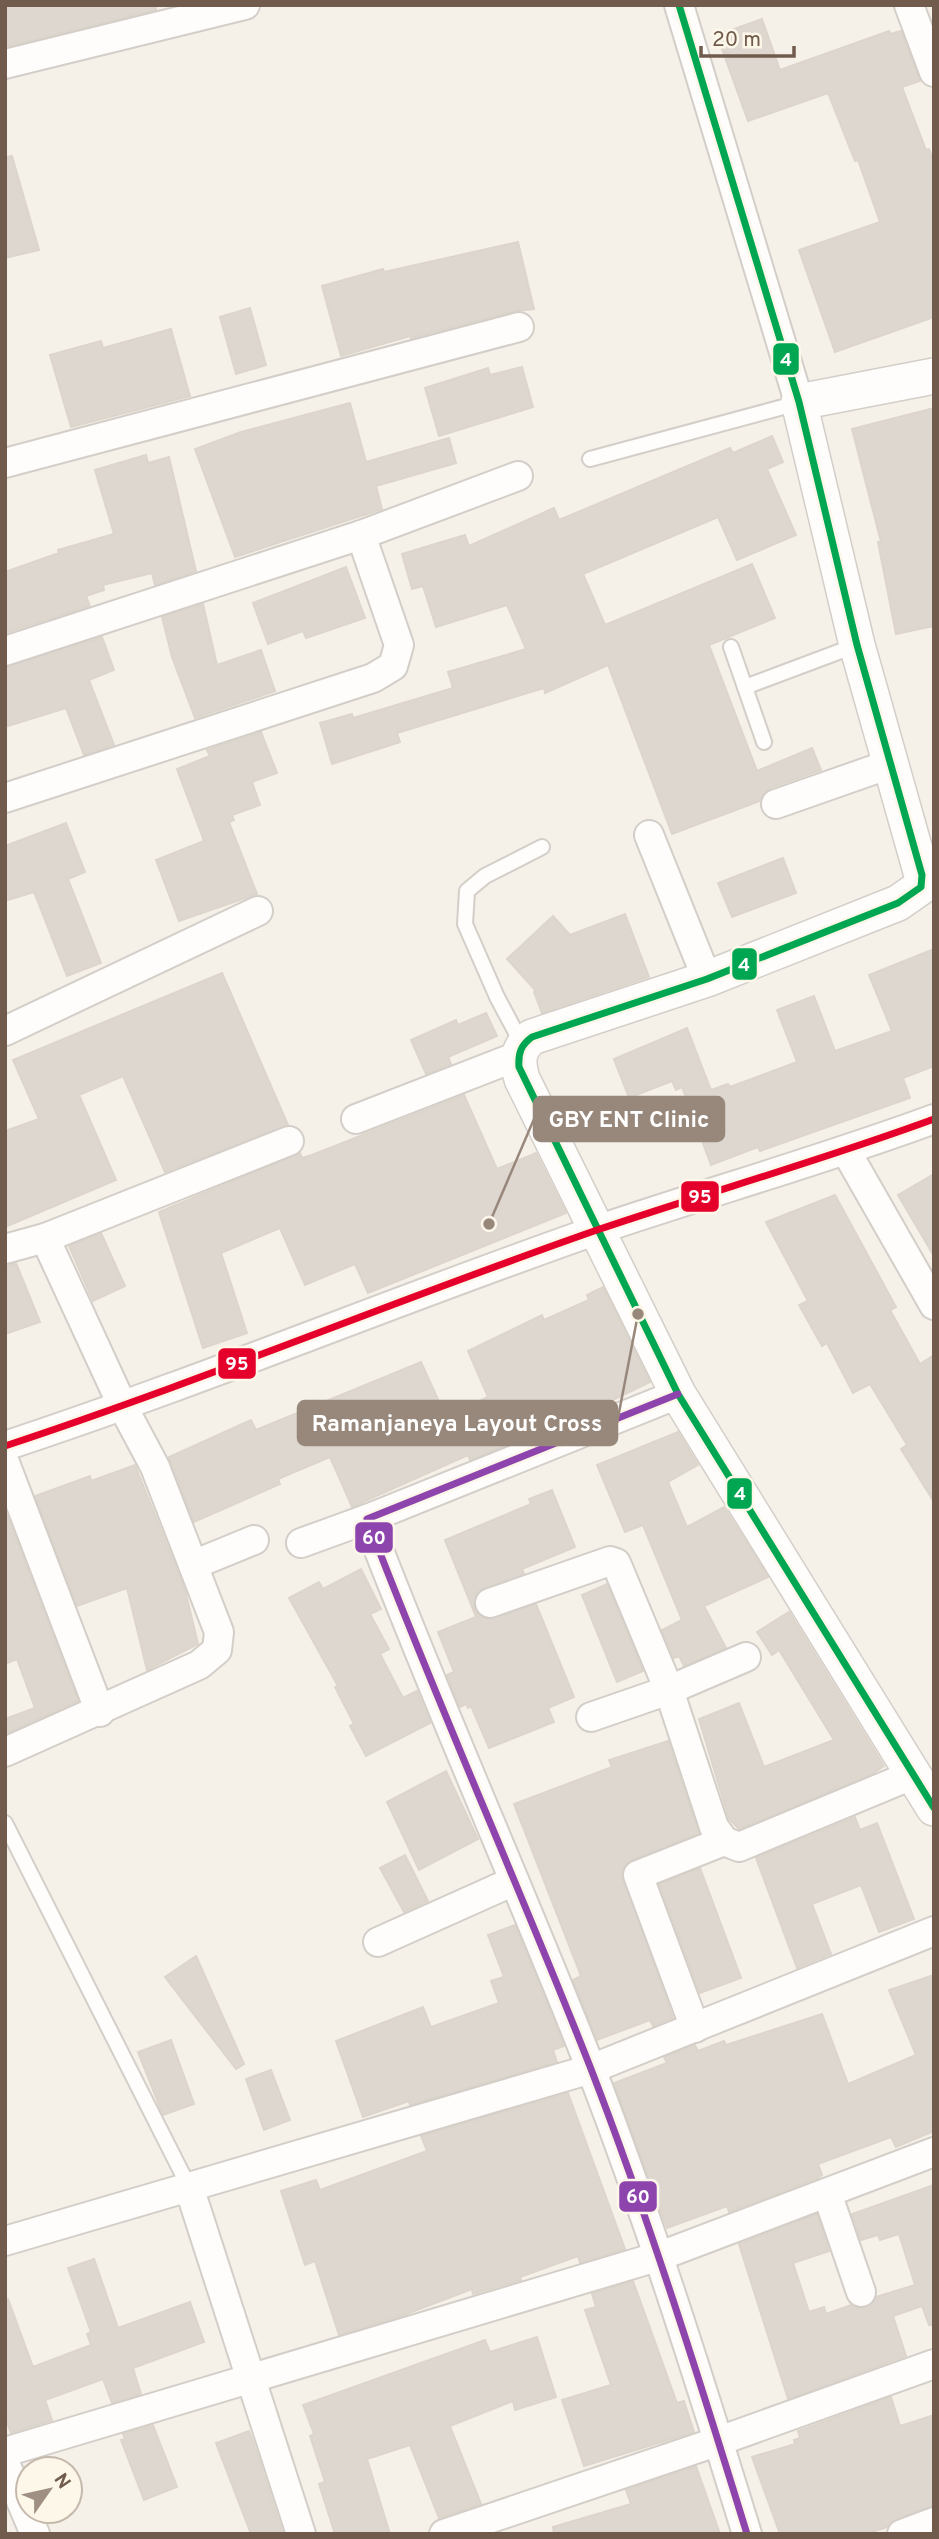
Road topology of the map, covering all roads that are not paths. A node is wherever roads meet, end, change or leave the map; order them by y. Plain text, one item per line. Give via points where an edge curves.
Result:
1 (245, 5) edge
2 (679, 5) edge
3 (909, 5) edge
4 (186, 12) edge
5 (5, 64) edge
6 (934, 72) edge
7 (519, 327) dead end
8 (934, 376) edge
9 (799, 402) junction
10 (590, 459) dead end
11 (5, 463) edge
12 (518, 476) dead end
13 (360, 535) junction
14 (857, 645) junction
15 (731, 647) dead end
16 (5, 651) edge
17 (745, 687) junction
18 (764, 742) dead end
19 (890, 764) junction
20 (5, 799) edge
21 (776, 804) dead end
22 (649, 835) dead end
23 (542, 847) dead end
24 (922, 894) edge
25 (258, 911) dead end
26 (707, 979) junction
27 (5, 1031) edge
28 (520, 1050) junction
29 (356, 1119) dead end
30 (934, 1119) edge
31 (289, 1142) dead end
32 (846, 1151) junction
33 (597, 1230) junction
34 (45, 1238) junction
35 (5, 1249) edge
36 (934, 1306) edge
37 (678, 1394) junction
38 (123, 1407) junction
39 (5, 1446) edge
40 (5, 1463) edge
41 (367, 1519) junction
42 (254, 1541) dead end
43 (301, 1543) dead end
44 (193, 1565) junction
45 (489, 1604) dead end
46 (746, 1657) dead end
47 (669, 1690) junction
48 (100, 1712) junction
49 (590, 1717) dead end
50 (5, 1752) edge
51 (912, 1775) junction
52 (934, 1808) edge
53 (5, 1823) edge
54 (724, 1841) junction
55 (514, 1881) junction
56 (934, 1931) edge
57 (378, 1942) dead end
58 (695, 2028) junction
59 (591, 2069) junction
60 (934, 2152) edge
61 (189, 2187) junction
62 (827, 2193) junction
63 (5, 2241) edge
64 (660, 2256) junction
65 (861, 2292) dead end
66 (934, 2364) edge
67 (253, 2378) junction
68 (719, 2441) junction
69 (5, 2452) edge
70 (5, 2463) edge
71 (934, 2522) edge
72 (35, 2534) edge
73 (301, 2534) edge
74 (444, 2534) edge
75 (747, 2534) edge
76 (902, 2534) edge

1 - 4 street
2 - 9 street
3 - 6 street
4 - 5 street
7 - 11 street
8 - 9 street
9 - 10 lane
9 - 14 street
12 - 13 street
13 - 16 street
13 - 20 street via 399,645 393,666 373,678
14 - 17 lane
14 - 19 street
15 - 17 lane
17 - 18 lane
19 - 21 street
19 - 24 street via 922,875
22 - 26 street
23 - 28 lane via 485,876 467,891 465,924
24 - 26 street
25 - 27 street
26 - 28 street via 543,1032
28 - 29 street
28 - 33 street via 522,1079
30 - 32 street
31 - 34 street
32 - 33 street
32 - 36 street
33 - 37 street
33 - 38 street
34 - 35 street
34 - 38 street
37 - 41 street
37 - 51 street
38 - 39 street
38 - 44 street via 155,1467
40 - 48 street
41 - 43 street
41 - 55 street
42 - 44 street
44 - 48 street via 219,1632 217,1650 200,1665
45 - 47 street via 614,1561
46 - 47 street
47 - 49 street
47 - 54 street via 714,1827
48 - 50 street
51 - 52 street
51 - 54 street via 739,1847
53 - 61 lane
54 - 58 street via 638,1875
55 - 57 street
55 - 59 street
56 - 58 street
58 - 59 street
59 - 61 street
59 - 64 street
60 - 62 street
61 - 63 street
61 - 67 street
62 - 64 street
62 - 65 street
64 - 67 street
64 - 68 street
66 - 68 street
67 - 69 street
67 - 73 street
68 - 74 street
68 - 75 street
70 - 72 street
71 - 76 street

